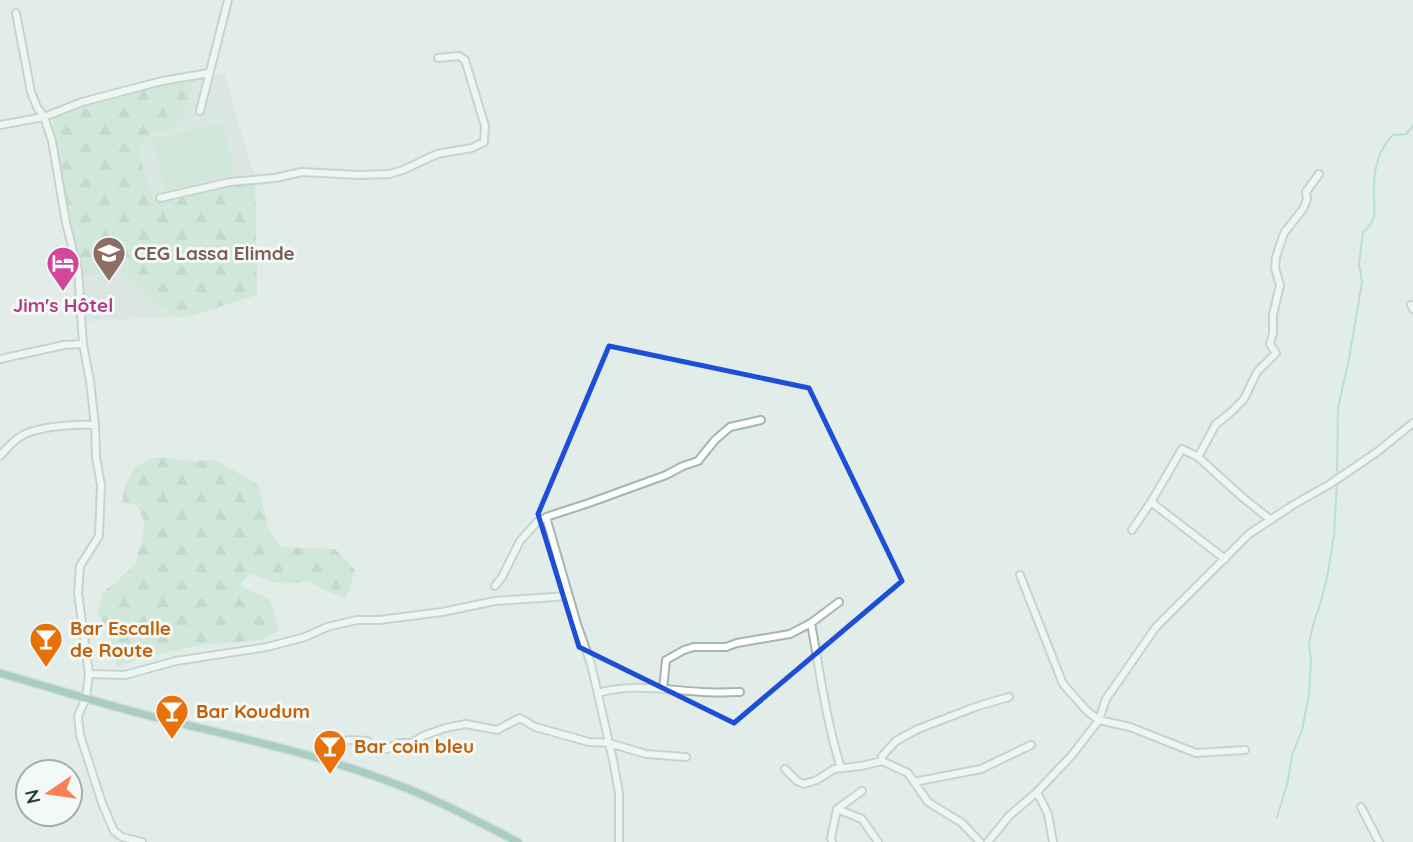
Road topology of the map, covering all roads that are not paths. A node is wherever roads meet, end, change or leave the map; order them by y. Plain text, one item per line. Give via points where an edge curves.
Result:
1 (228, 0) edge
2 (16, 13) dead end
3 (438, 58) dead end
4 (209, 73) junction
5 (200, 111) dead end
6 (44, 117) junction
7 (0, 125) edge
8 (1319, 174) dead end
9 (160, 198) dead end
10 (83, 344) junction
11 (0, 359) edge
12 (761, 420) dead end
13 (1413, 423) edge
14 (95, 425) junction
15 (0, 456) edge
16 (1198, 457) junction
17 (1151, 502) junction
18 (546, 517) junction
19 (1271, 520) junction
20 (1132, 530) dead end
21 (1225, 559) junction
22 (1020, 575) dead end
23 (495, 586) dead end
24 (569, 596) junction
25 (839, 602) dead end
26 (811, 623) junction
27 (0, 673) edge
28 (89, 674) junction
29 (663, 689) junction
30 (740, 692) dead end
31 (598, 693) junction
32 (1009, 697) dead end
33 (86, 698) junction
34 (1099, 720) junction
35 (348, 740) dead end
36 (609, 743) junction
37 (1031, 745) dead end
38 (1245, 750) dead end
39 (686, 757) dead end
40 (882, 761) junction
41 (841, 768) junction
42 (785, 769) dead end
43 (914, 782) junction
44 (862, 791) dead end
45 (1037, 792) junction
46 (1361, 807) dead end
47 (837, 808) junction
48 (991, 841) edge
49 (142, 842) edge
50 (518, 842) edge
51 (619, 842) edge
52 (832, 842) edge
53 (878, 842) edge
54 (980, 842) edge
55 (1053, 842) edge
56 (1379, 842) edge

1 - 4 street
2 - 6 street via 31,92
3 - 9 street via 459,56 465,60 485,126 484,142 437,154 389,174 302,172
4 - 5 street
4 - 6 street via 82,102
6 - 7 street
6 - 10 street via 78,270
8 - 16 street via 1306,192 1303,209 1284,233 1276,257 1280,285 1270,344 1276,353 1257,372 1244,399 1216,424
10 - 11 street
10 - 14 street
12 - 18 street via 730,427 698,461
13 - 19 street via 1377,452
14 - 15 street via 29,432
14 - 28 street via 101,485 99,536 80,566 78,593
16 - 17 street via 1182,449
16 - 19 street
17 - 20 street
17 - 21 street
18 - 23 street via 520,541
18 - 24 street
19 - 21 street via 1249,534
21 - 34 street via 1156,627 1106,699
22 - 34 street via 1063,684
24 - 28 street via 357,620 267,647 125,674
24 - 31 street
25 - 26 street
26 - 29 street via 790,634 684,650 666,660
26 - 41 street
27 - 33 main road
28 - 33 street
29 - 30 street
29 - 31 street
31 - 36 street
32 - 40 street via 918,729 896,741 881,756
33 - 49 street via 78,716 80,736 109,821 122,837
33 - 50 main road via 368,774 429,797
34 - 38 street via 1196,752
34 - 45 street
35 - 36 street via 368,741 372,750 387,749 445,728 466,724 497,730 520,718 535,727
36 - 39 street via 646,754
36 - 51 street via 619,793
37 - 43 street via 981,769
40 - 41 street
40 - 43 street via 908,773
41 - 42 street via 811,783 797,781
43 - 54 street via 928,802
44 - 47 street
45 - 48 street
45 - 55 street via 1048,814
46 - 56 street
47 - 52 street
47 - 53 street via 862,819

